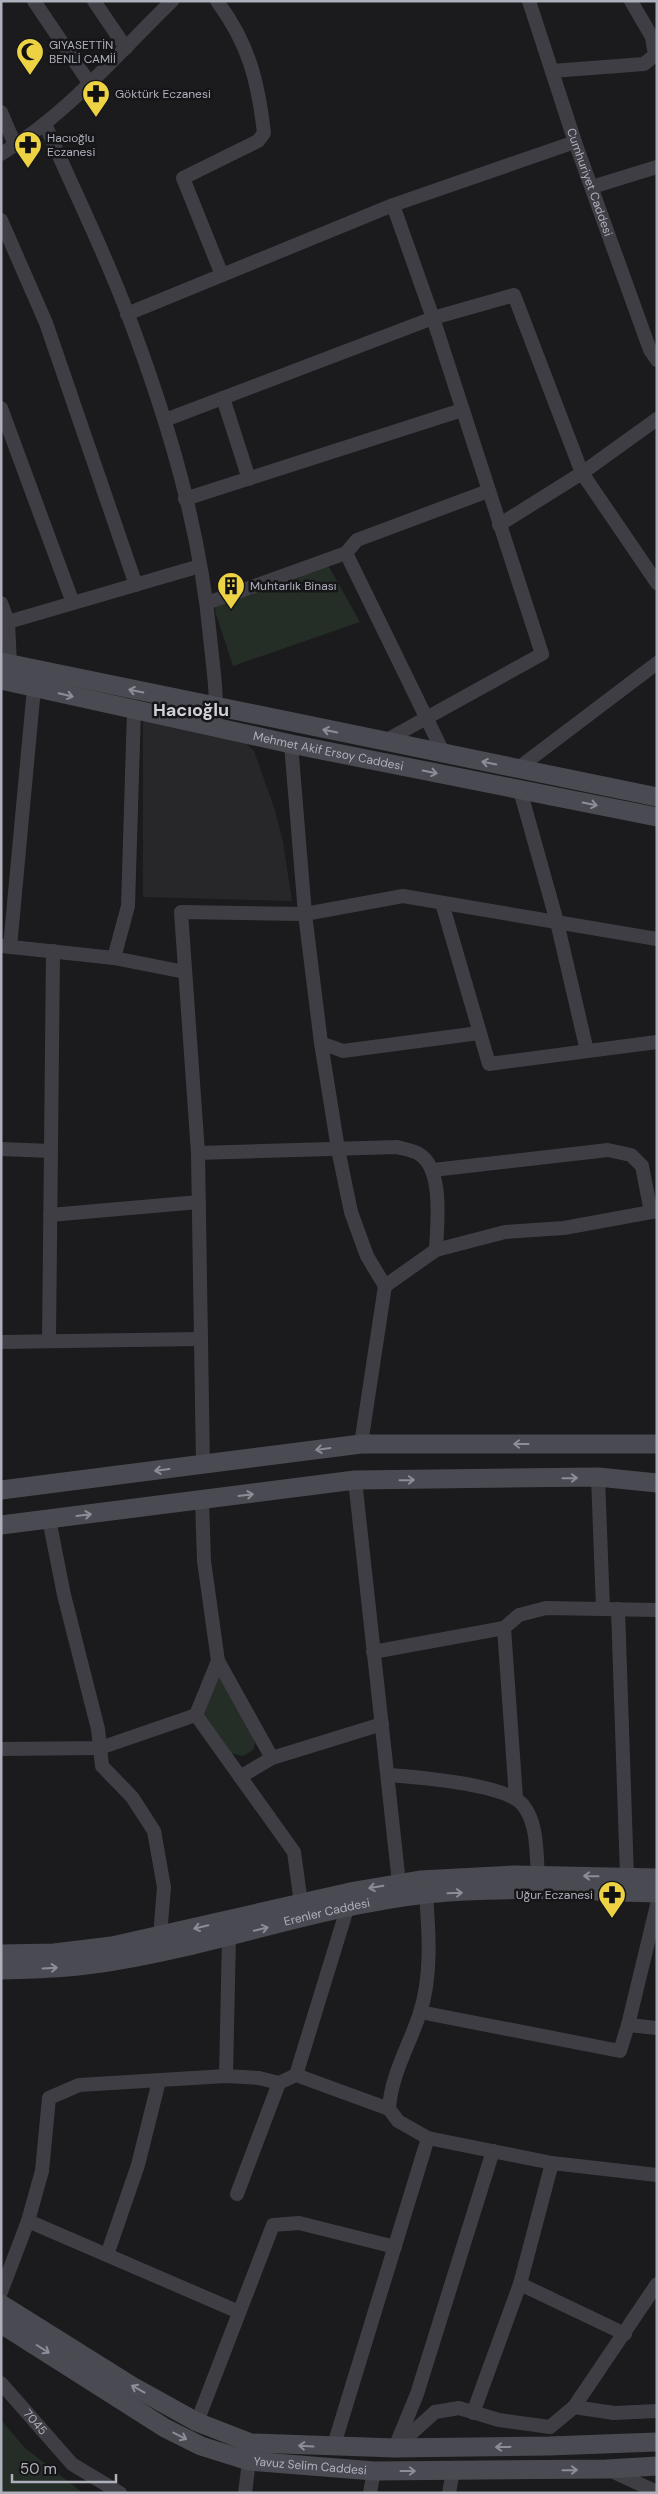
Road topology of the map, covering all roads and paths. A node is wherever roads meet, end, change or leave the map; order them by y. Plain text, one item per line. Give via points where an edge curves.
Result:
1 (34, 1) edge
2 (94, 1) edge
3 (217, 1) edge
4 (529, 1) edge
5 (630, 1) edge
6 (164, 4) edge
7 (126, 48) junction
8 (552, 71) junction
9 (90, 84) junction
10 (1, 112) edge
11 (45, 124) junction
12 (575, 142) junction
13 (15, 145) junction
14 (1, 154) edge
15 (657, 167) edge
16 (592, 188) junction
17 (393, 204) junction
18 (1, 220) edge
19 (222, 275) junction
20 (127, 314) junction
21 (433, 318) junction
22 (657, 360) edge
23 (223, 398) junction
24 (462, 410) junction
25 (3, 417) edge
26 (657, 419) edge
27 (165, 420) junction
28 (582, 474) junction
29 (249, 479) junction
30 (488, 491) junction
31 (185, 499) junction
32 (499, 525) junction
33 (346, 553) junction
34 (200, 566) junction
35 (657, 583) edge
36 (136, 585) junction
37 (1, 603) edge
38 (73, 603) junction
39 (207, 603) junction
40 (8, 622) junction
41 (657, 663) edge
42 (4, 669) edge
43 (34, 688) junction
44 (217, 707) junction
45 (134, 710) junction
46 (426, 718) junction
47 (215, 727) junction
48 (383, 742) junction
49 (291, 744) junction
50 (444, 754) junction
51 (517, 769) junction
52 (520, 790) junction
53 (657, 796) edge
54 (657, 817) edge
55 (442, 903) junction
56 (305, 914) junction
57 (556, 922) junction
58 (657, 939) edge
59 (6, 946) edge
60 (53, 952) junction
61 (114, 958) junction
62 (185, 972) junction
63 (479, 1033) junction
64 (657, 1042) edge
65 (321, 1043) junction
66 (587, 1051) junction
67 (1, 1149) edge
68 (338, 1149) junction
69 (51, 1151) junction
70 (198, 1153) junction
71 (433, 1170) junction
72 (199, 1202) junction
73 (654, 1211) edge
74 (50, 1215) junction
75 (436, 1250) junction
76 (385, 1286) junction
77 (199, 1339) junction
78 (49, 1341) junction
79 (1, 1342) edge
80 (361, 1444) junction
81 (657, 1444) edge
82 (203, 1465) junction
83 (598, 1477) junction
84 (355, 1480) junction
85 (657, 1483) edge
86 (1, 1490) edge
87 (202, 1500) junction
88 (48, 1519) junction
89 (1, 1525) edge
90 (602, 1609) junction
91 (618, 1609) junction
92 (657, 1610) edge
93 (504, 1628) junction
94 (373, 1652) junction
95 (218, 1661) junction
96 (196, 1715) junction
97 (382, 1724) junction
98 (100, 1748) junction
99 (1, 1749) edge
100 (272, 1758) junction
101 (389, 1775) junction
102 (240, 1777) junction
103 (516, 1798) junction
104 (538, 1875) junction
105 (626, 1877) junction
106 (657, 1878) edge
107 (399, 1883) junction
108 (657, 1893) edge
109 (426, 1894) junction
110 (302, 1904) junction
111 (657, 1905) edge
112 (347, 1908) junction
113 (654, 1927) edge
114 (160, 1936) junction
115 (229, 1936) junction
116 (1, 1954) edge
117 (1, 1970) edge
118 (420, 2012) junction
119 (628, 2025) junction
120 (657, 2028) edge
121 (296, 2075) junction
122 (226, 2076) junction
123 (159, 2081) junction
124 (279, 2083) junction
125 (389, 2109) junction
126 (428, 2138) junction
127 (493, 2152) junction
128 (552, 2163) junction
129 (657, 2175) edge
130 (237, 2194) dead end
131 (28, 2221) junction
132 (394, 2247) junction
133 (107, 2255) junction
134 (520, 2284) junction
135 (657, 2284) edge
136 (1, 2292) edge
137 (1, 2304) edge
138 (239, 2312) junction
139 (1, 2324) edge
140 (625, 2334) junction
141 (1, 2383) edge
142 (574, 2407) junction
143 (657, 2410) edge
144 (474, 2413) junction
145 (197, 2422) junction
146 (657, 2442) edge
147 (333, 2448) junction
148 (394, 2448) junction
149 (249, 2461) junction
150 (657, 2466) edge
151 (607, 2469) junction
152 (374, 2471) junction
153 (453, 2471) junction
154 (657, 2492) edge
155 (120, 2493) edge
156 (245, 2493) edge
157 (370, 2493) edge
158 (450, 2493) edge

1 - 9 street
2 - 7 street
3 - 19 street via 241,36 260,102 264,133 258,142 183,178
4 - 8 street, Cumhuriyet Caddesi
5 - 8 street via 652,37 655,55 644,64
6 - 7 street
7 - 9 street
8 - 12 street, Cumhuriyet Caddesi
9 - 11 street
10 - 13 street
11 - 13 street
11 - 20 street
12 - 16 street, Cumhuriyet Caddesi
12 - 17 street
13 - 14 street
15 - 16 street
16 - 22 street, Cumhuriyet Caddesi via 650,350
17 - 19 street
17 - 21 street
18 - 36 street via 46,324
19 - 20 street
20 - 27 street
21 - 23 street
21 - 24 street
21 - 28 street via 514,295
23 - 27 street
23 - 29 street
24 - 29 street
24 - 30 street
25 - 38 street
26 - 28 street
27 - 31 street
28 - 32 street
28 - 35 street
29 - 31 street
30 - 32 street
30 - 33 street via 357,540
31 - 34 street
32 - 46 street via 542,654
33 - 39 street
33 - 46 street
34 - 36 street
34 - 39 street
36 - 38 street
37 - 40 street
38 - 40 street
39 - 44 street
40 - 42 street
41 - 51 street
42 - 43 main road, Mehmet Akif Ersoy Caddesi
44 -> 42 main road, Mehmet Akif Ersoy Caddesi
43 -> 45 main road, Mehmet Akif Ersoy Caddesi
43 - 59 street
44 - 47 street
48 -> 44 main road, Mehmet Akif Ersoy Caddesi
45 - 47 main road, Mehmet Akif Ersoy Caddesi
45 - 61 street via 128,906
46 - 48 street
46 - 50 street
47 - 49 main road, Mehmet Akif Ersoy Caddesi
48 - 50 main road, Mehmet Akif Ersoy Caddesi
49 -> 52 main road, Mehmet Akif Ersoy Caddesi
49 - 56 street
51 -> 50 main road, Mehmet Akif Ersoy Caddesi
51 - 53 main road, Mehmet Akif Ersoy Caddesi
52 -> 54 main road, Mehmet Akif Ersoy Caddesi
52 - 57 street
55 - 56 street via 403,896
55 - 57 street
55 - 63 street
56 - 62 street via 182,912
56 - 65 street
57 - 58 street
57 - 66 street
59 - 60 street
60 - 61 street
60 - 69 street
61 - 62 street
62 - 70 street
63 - 65 street via 343,1051
63 - 66 street via 489,1064
64 - 66 street
65 - 68 street
67 - 69 street
68 - 70 street
68 - 71 street via 397,1147 420,1154
68 - 76 street via 351,1212 366,1256
69 - 74 street
70 - 72 street
71 - 73 street via 608,1150 630,1155 642,1166
71 - 75 street via 437,1201
72 - 74 street
72 - 77 street
73 - 75 street via 564,1228 505,1232
74 - 78 street
75 - 76 street
76 - 80 street
77 - 78 street
77 - 82 street
78 - 79 street
81 -> 80 main road
80 -> 82 main road
82 -> 86 main road
84 -> 83 main road
83 - 85 main road
83 - 90 street
87 -> 84 main road
84 - 94 street
88 -> 87 main road
87 - 95 street via 204,1561
88 - 89 main road
88 - 98 street
90 - 91 street
90 - 93 street via 546,1608 520,1614
91 - 92 street
91 - 105 street
93 - 94 street
93 - 103 street
94 - 97 street
95 - 96 street
95 - 100 street
96 - 98 street
96 - 102 street
97 - 100 street
97 - 101 street
98 - 99 street
98 - 114 street via 102,1766 132,1797 154,1831 164,1887
100 - 102 street
101 - 103 street via 474,1785
101 - 107 street
102 - 110 street via 294,1852
103 - 104 street via 533,1824
105 -> 104 main road, Erenler Caddesi
104 - 107 main road, Erenler Caddesi
105 - 106 main road, Erenler Caddesi
107 -> 110 main road, Erenler Caddesi
109 -> 108 main road, Erenler Caddesi via 515,1891
109 - 112 main road, Erenler Caddesi
109 - 118 street via 430,1941 428,1976
110 -> 114 main road, Erenler Caddesi
111 - 113 street
115 -> 112 main road, Erenler Caddesi
112 - 121 street
113 - 119 street
114 - 116 main road, Erenler Caddesi via 54,1953
117 -> 115 main road, Erenler Caddesi via 114,1961
115 - 122 street
118 - 119 street via 620,2051
118 - 125 street via 390,2088
119 - 120 street
121 - 124 street
121 - 125 street
122 - 123 street
122 - 124 street
123 - 131 street via 80,2085 49,2098 42,2170
123 - 133 street via 138,2165
124 - 130 street
125 - 126 street via 398,2121
126 - 127 street
126 - 132 street
127 - 128 street
127 - 148 street via 417,2394
128 - 129 street
128 - 134 street
131 - 133 street
131 - 136 street
132 - 138 street via 299,2223 273,2225
132 - 147 street
133 - 138 street
134 - 140 street
134 - 144 street
135 - 140 street
145 -> 137 main road, Yavuz Selim Caddesi via 132,2386
138 - 145 street
139 -> 149 main road, Yavuz Selim Caddesi via 165,2428 201,2446
140 - 142 street
141 - 155 street, 7045 via 72,2464
142 - 143 street via 614,2413
142 - 144 street via 550,2427
144 - 148 street via 459,2408 435,2412
147 -> 145 main road, Yavuz Selim Caddesi via 252,2443
146 -> 148 main road, Yavuz Selim Caddesi
147 - 148 main road, Yavuz Selim Caddesi
149 - 152 main road, Yavuz Selim Caddesi
149 - 156 street
150 - 151 main road, Yavuz Selim Caddesi
153 -> 151 main road, Yavuz Selim Caddesi
151 - 154 street
152 -> 153 main road, Yavuz Selim Caddesi
152 - 157 street
153 - 158 street

